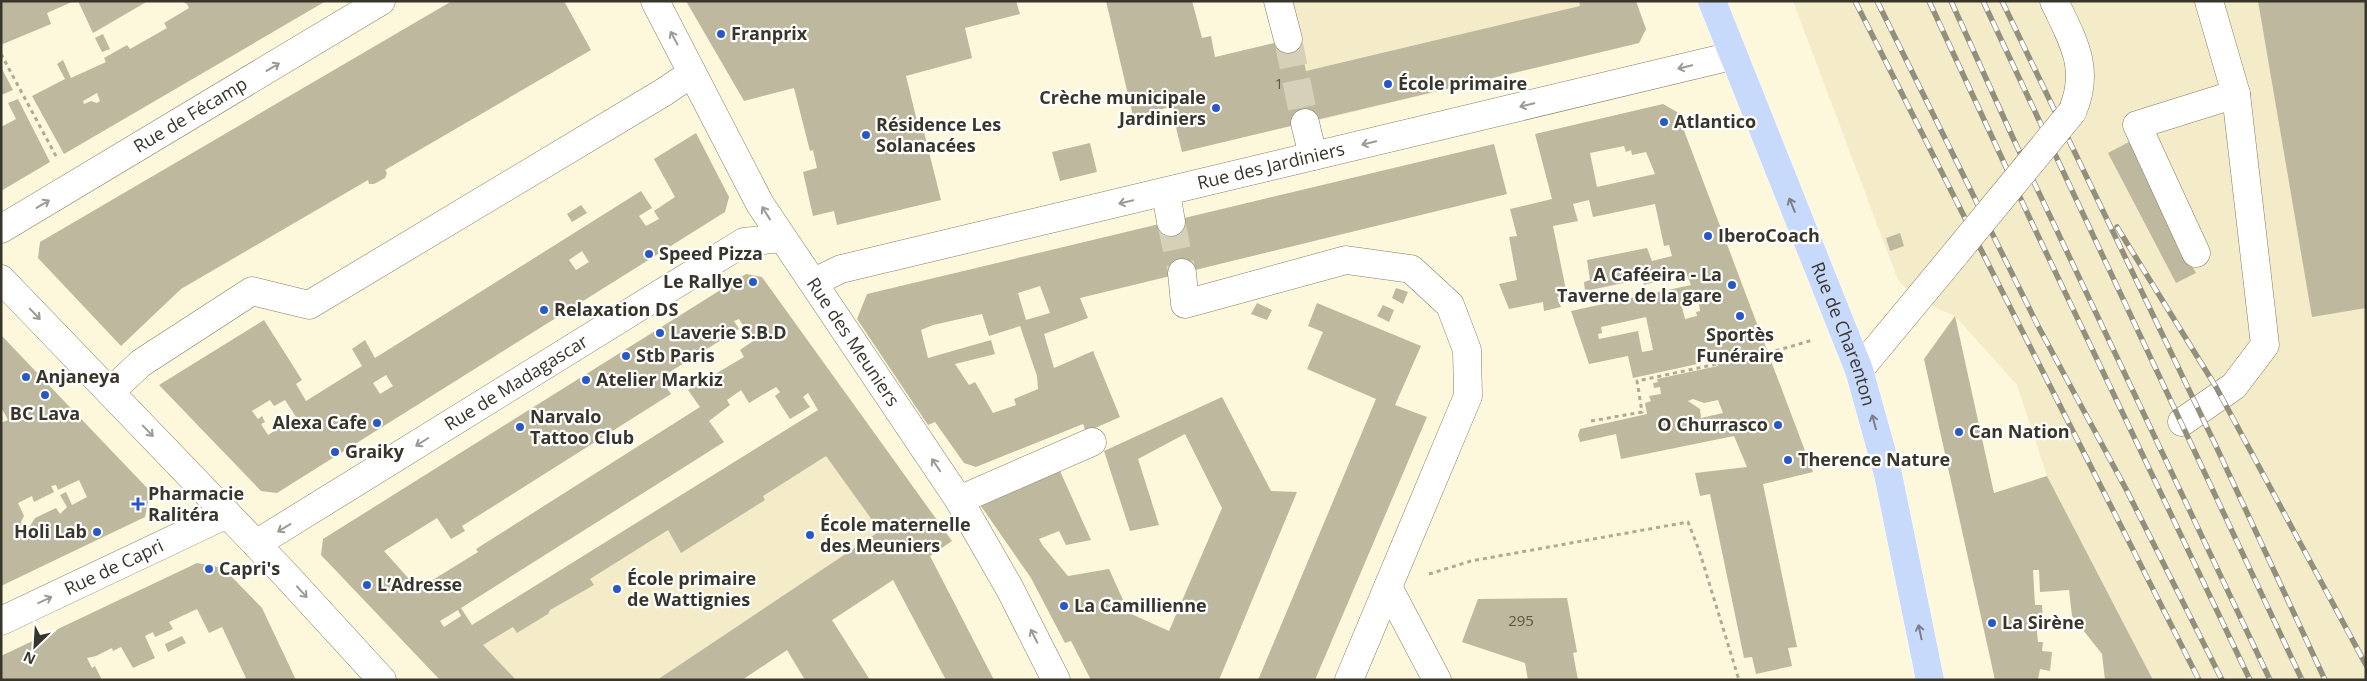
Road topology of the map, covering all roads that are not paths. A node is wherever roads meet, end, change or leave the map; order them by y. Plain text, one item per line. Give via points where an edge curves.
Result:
1 (381, 1) edge
2 (655, 1) edge
3 (1278, 1) edge
4 (1712, 1) edge
5 (2054, 1) edge
6 (2210, 1) edge
7 (1288, 39) tunnel mouth
8 (1732, 56) junction
9 (692, 72) junction
10 (2236, 94) junction
11 (1305, 123) tunnel mouth
12 (1313, 156) junction
13 (1166, 193) junction
14 (1171, 222) tunnel mouth
15 (1, 229) edge
16 (781, 238) junction
17 (2196, 253) dead end
18 (1182, 274) tunnel mouth
19 (1, 279) edge
20 (814, 282) junction
21 (1859, 370) junction
22 (110, 392) junction
23 (2182, 422) dead end
24 (1092, 442) dead end
25 (959, 500) junction
26 (227, 514) junction
27 (256, 544) junction
28 (1388, 587) junction
29 (1, 621) edge
30 (382, 680) edge
31 (1056, 680) edge
32 (1348, 680) edge
33 (1437, 680) edge
34 (1930, 680) edge

15 -> 1 street, Rue de Fécamp
9 -> 2 street, Rue des Meuniers
3 - 7 street
4 - 8 main road, Rue de Charenton
5 - 21 street, bridge via 2077,51 2082,73 2080,92 2072,112
6 - 10 street
8 -> 12 street, Rue des Jardiniers
21 -> 8 main road, Rue de Charenton
16 -> 9 street, Rue des Meuniers
9 - 22 street via 664,92 309,305 252,292 141,363
10 - 17 street via 2137,125
10 - 23 street via 2266,345 2234,386
11 - 12 street
12 - 13 street, Rue des Jardiniers
13 - 14 street
13 -> 20 street, Rue des Jardiniers via 841,270
16 - 20 street, Rue des Meuniers
16 -> 27 street, Rue de Madagascar via 744,242
18 - 28 street via 1184,304 1346,260 1411,269 1450,305 1467,350 1468,396
19 -> 22 street
25 -> 20 street, Rue des Meuniers
34 -> 21 main road, Rue de Charenton via 1888,474
22 -> 26 street
24 - 25 street
31 -> 25 street, Rue des Meuniers via 1010,589
26 - 27 street
29 -> 26 street, Rue de Capri
27 -> 30 street
28 - 32 street
28 - 33 street

